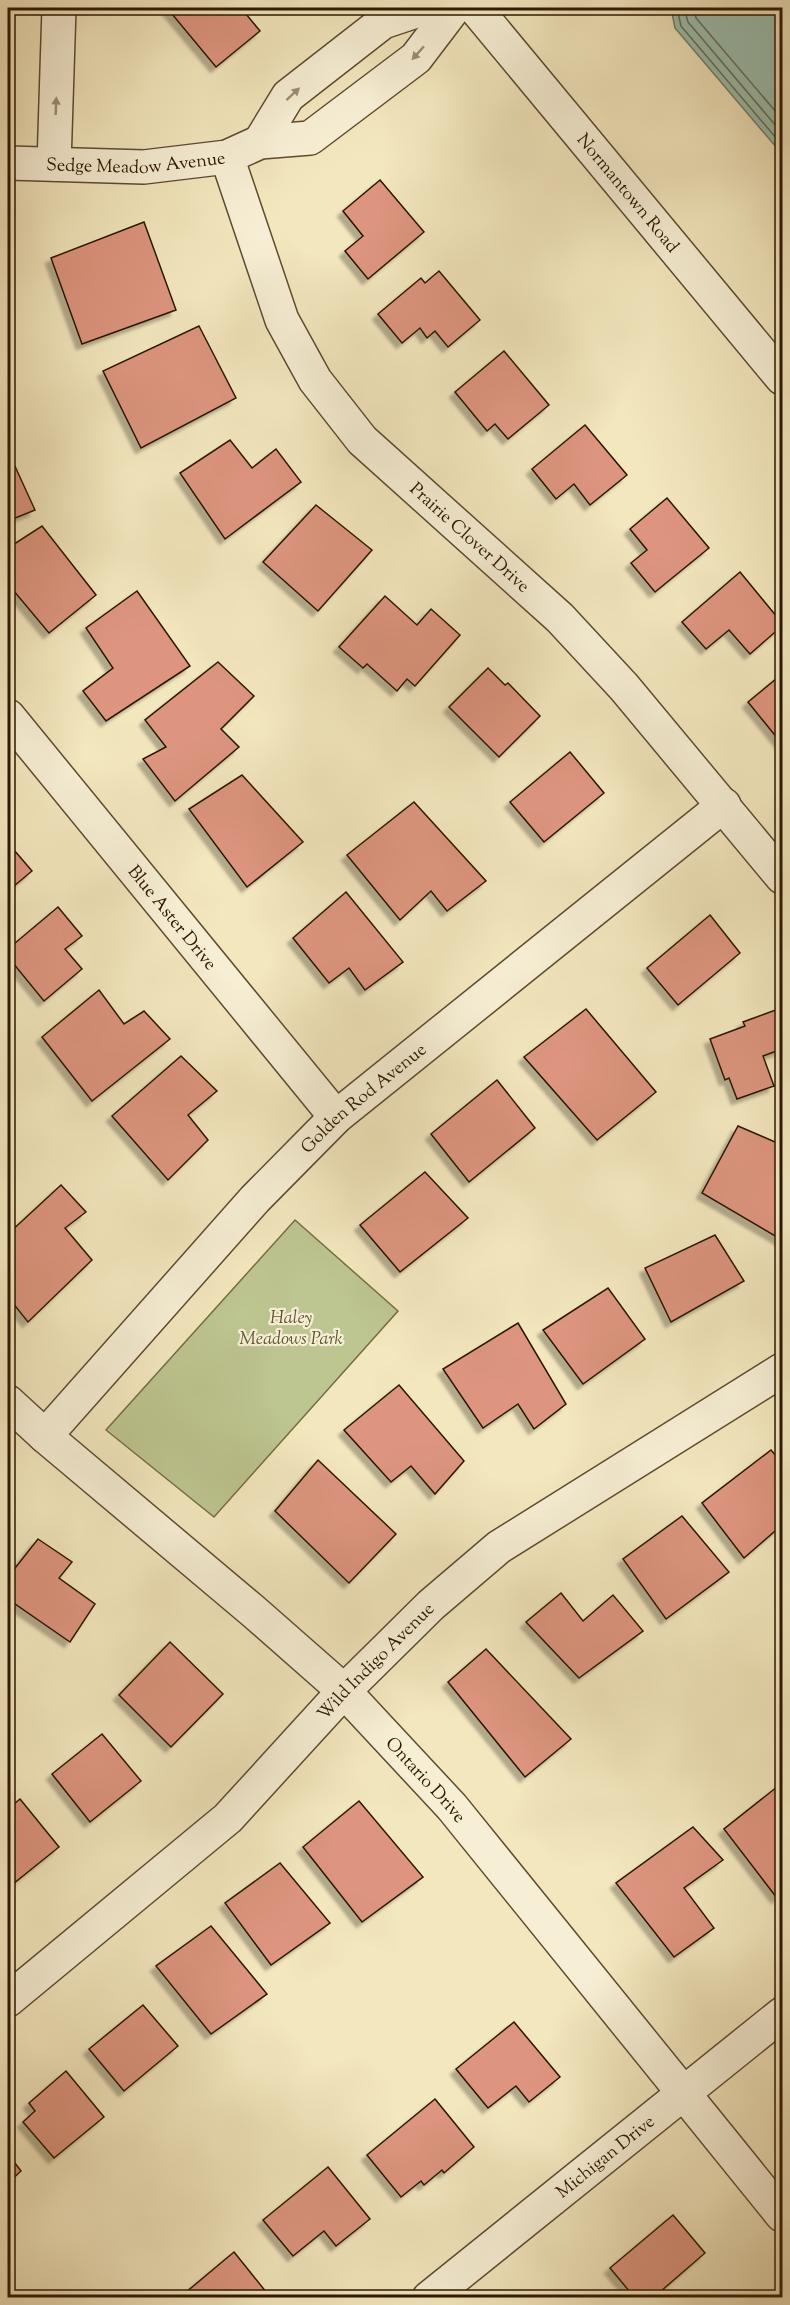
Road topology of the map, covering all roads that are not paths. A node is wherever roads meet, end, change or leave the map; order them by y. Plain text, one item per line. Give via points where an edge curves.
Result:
1 (59, 8) edge
2 (425, 8) edge
3 (454, 8) edge
4 (475, 8) edge
5 (260, 142) junction
6 (227, 157) junction
7 (8, 163) edge
8 (54, 164) junction
9 (783, 378) edge
10 (8, 716) edge
11 (724, 805) junction
12 (783, 877) edge
13 (336, 1117) junction
14 (783, 1371) edge
15 (8, 1402) edge
16 (45, 1437) junction
17 (344, 1691) junction
18 (8, 2000) edge
19 (783, 2014) edge
20 (684, 2092) junction
21 (783, 2215) edge
22 (429, 2298) edge

8 -> 1 street
5 -> 2 street via 288,96 383,22
3 -> 5 street, Sedge Meadow Avenue via 416,58 310,138
4 - 9 street, Normantown Road
5 - 6 street, Sedge Meadow Avenue
6 - 8 street, Sedge Meadow Avenue via 144,167
6 - 11 street, Prairie Clover Drive via 282,320 315,380 362,440 560,618
7 - 8 street, Sedge Meadow Avenue
10 - 13 street, Blue Aster Drive
11 - 12 street, Prairie Clover Drive
11 - 13 street, Golden Rod Avenue
13 - 16 street, Golden Rod Avenue via 255,1199
14 - 17 street, Wild Indigo Avenue via 499,1547 431,1605
15 - 16 street, Ontario Drive
16 - 17 street, Ontario Drive
17 - 18 street, Wild Indigo Avenue via 228,1818
17 - 20 street, Ontario Drive via 452,1808
19 - 20 street, Michigan Drive
20 - 21 street, Ontario Drive
20 - 22 street, Michigan Drive

